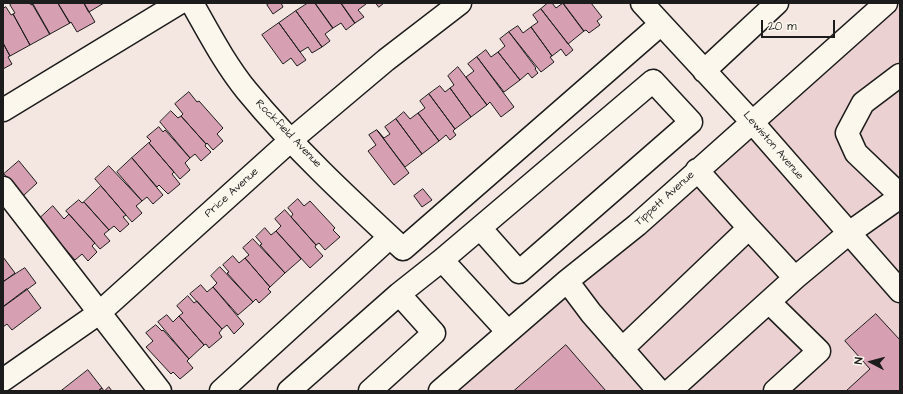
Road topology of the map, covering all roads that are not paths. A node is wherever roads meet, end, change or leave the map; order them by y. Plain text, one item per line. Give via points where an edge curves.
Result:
1 (179, 3) edge
2 (192, 3) edge
3 (460, 3) edge
4 (642, 3) edge
5 (777, 3) edge
6 (886, 3) edge
7 (661, 24) junction
8 (704, 71) junction
9 (900, 75) edge
10 (3, 110) edge
11 (752, 122) junction
12 (291, 140) junction
13 (697, 170) junction
14 (3, 188) edge
15 (900, 196) edge
16 (480, 228) junction
17 (748, 228) junction
18 (849, 232) junction
19 (396, 243) junction
20 (442, 260) junction
21 (795, 278) junction
22 (567, 281) junction
23 (900, 291) edge
24 (399, 294) junction
25 (768, 302) junction
26 (99, 313) junction
27 (508, 332) junction
28 (622, 349) junction
29 (3, 380) edge
30 (160, 391) edge
31 (221, 391) edge
32 (289, 391) edge
33 (370, 391) edge
34 (440, 391) edge
35 (659, 391) edge
36 (670, 391) edge
37 (774, 391) edge

1 - 10 street
2 - 12 street, Rockfield Avenue via 218,50 246,90
3 - 12 street, Price Avenue via 386,60
4 - 7 street, Lewiston Avenue
5 - 8 street
6 - 11 street, Tippett Avenue
7 - 8 street, Lewiston Avenue
7 - 19 street
8 - 11 street, Lewiston Avenue
9 - 15 street via 863,104 847,133 856,153
11 - 13 street, Tippett Avenue
11 - 18 street, Lewiston Avenue
12 - 19 street, Rockfield Avenue
12 - 26 street, Price Avenue
13 - 17 street
13 - 22 street, Tippett Avenue via 637,225
14 - 26 street
15 - 18 street
16 - 16 street via 653,81 690,122 519,272
16 - 20 street
17 - 21 street
17 - 28 street
18 - 21 street
18 - 23 street, Lewiston Avenue
19 - 31 street
20 - 24 street
20 - 27 street
21 - 25 street
22 - 27 street, Tippett Avenue
22 - 28 street
24 - 32 street
24 - 33 street via 434,333
25 - 36 street
25 - 37 street via 819,351
26 - 29 street, Price Avenue
26 - 30 street
27 - 34 street, Tippett Avenue
28 - 35 street

